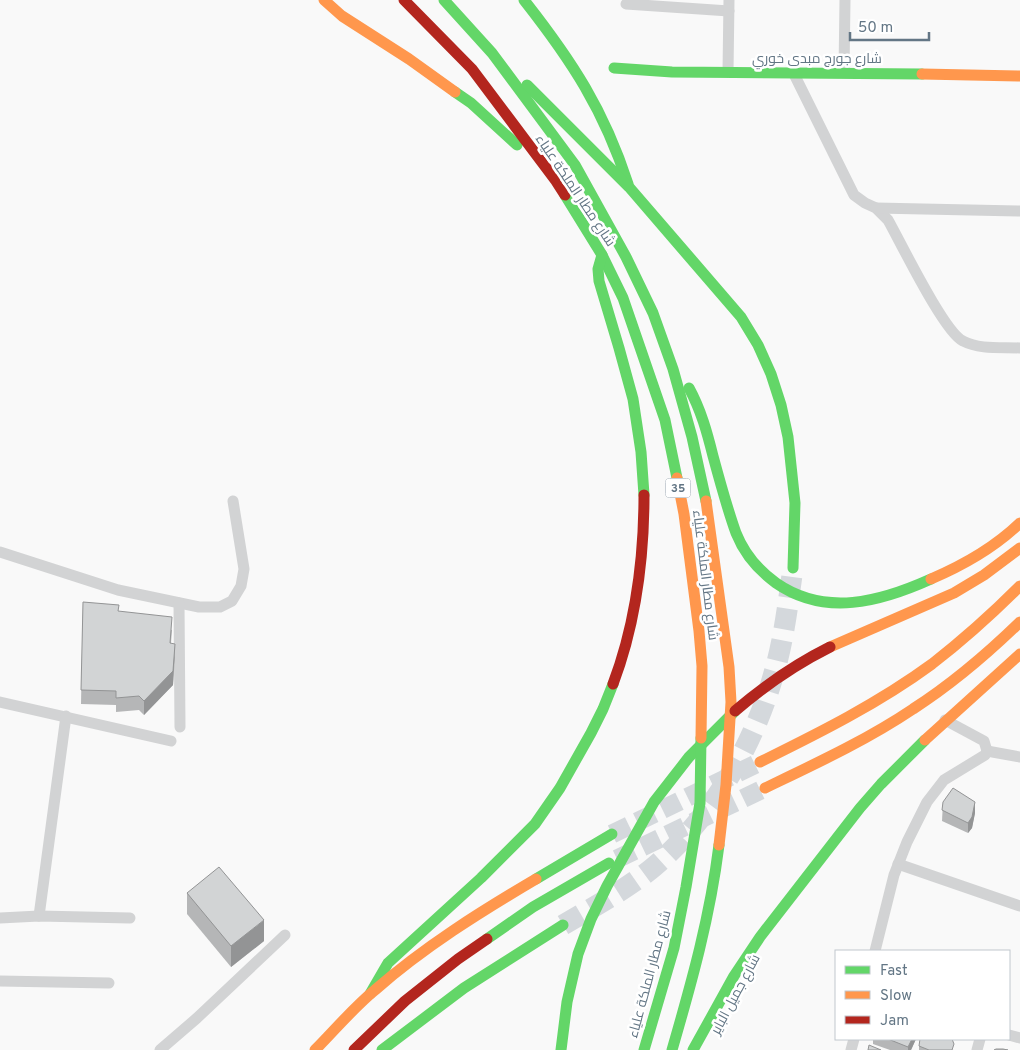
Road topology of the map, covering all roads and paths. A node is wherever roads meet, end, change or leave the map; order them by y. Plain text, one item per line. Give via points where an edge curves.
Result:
1 (324, 0) edge
2 (404, 0) edge
3 (444, 0) edge
4 (524, 0) edge
5 (845, 0) edge
6 (626, 4) dead end
7 (729, 5) edge
8 (492, 52) junction
9 (614, 68) dead end
10 (728, 72) junction
11 (793, 72) junction
12 (844, 72) junction
13 (1020, 76) edge
14 (556, 181) junction
15 (629, 187) junction
16 (876, 208) junction
17 (1020, 211) edge
18 (602, 255) junction
19 (1020, 348) edge
20 (673, 368) junction
21 (233, 501) dead end
22 (1020, 523) edge
23 (1020, 548) edge
24 (0, 552) edge
25 (793, 568) tunnel mouth
26 (1020, 586) edge
27 (179, 603) junction
28 (1020, 622) edge
29 (1020, 654) edge
30 (0, 702) edge
31 (66, 716) junction
32 (946, 720) junction
33 (180, 727) dead end
34 (171, 741) dead end
35 (987, 751) junction
36 (1020, 757) edge
37 (760, 762) tunnel mouth
38 (765, 788) tunnel mouth
39 (612, 834) tunnel mouth
40 (609, 863) tunnel mouth
41 (898, 864) junction
42 (1020, 906) edge
43 (39, 916) junction
44 (0, 918) edge
45 (130, 918) dead end
46 (563, 925) tunnel mouth
47 (285, 935) dead end
48 (760, 937) junction
49 (875, 950) edge
50 (0, 982) edge
51 (109, 983) dead end
52 (370, 994) junction
53 (160, 1050) edge
54 (315, 1050) edge
55 (354, 1050) edge
56 (382, 1050) edge
57 (561, 1050) edge
58 (644, 1050) edge
59 (672, 1050) edge
60 (693, 1050) edge
61 (705, 1050) edge

1 - 14 main road via 342,16 471,103
2 - 14 main road, شارع مطار الملكة علياء / 35 via 472,69
3 - 8 main road, شارع مطار الملكة علياء / 35
4 - 15 main road via 566,54 588,91 608,130
5 - 12 street
6 - 7 street
7 - 10 street
8 - 15 main road
8 - 20 main road, شارع مطار الملكة علياء / 35 via 575,165 642,289
9 - 10 main road, شارع جورج مبدى خوري
10 - 11 main road, شارع جورج مبدى خوري
11 - 12 main road, شارع جورج مبدى خوري
11 - 16 street via 854,195
12 - 13 main road, شارع جورج مبدى خوري
14 - 18 main road, شارع مطار الملكة علياء / 35
15 - 25 main road via 741,316 764,359 784,419 790,455 794,489
16 - 17 street
16 - 19 street via 888,220 946,324 962,341 983,347
18 - 52 main road via 599,281 636,416 644,481 640,574 616,676 606,704 574,765 534,824 481,879 388,963
18 - 58 main road, شارع مطار الملكة علياء / 35 via 634,324 664,420 684,514 702,666 698,812 674,948
20 - 22 main road via 688,386 700,410 742,546 751,561 784,590 819,603 861,603 916,586 971,560
20 - 59 main road, شارع مطار الملكة علياء / 35 via 708,510 725,630 731,702 715,877 698,960
21 - 27 street via 244,569 238,594 220,607
23 - 57 main road via 992,570 945,598 824,650 777,678 735,712 686,760 644,818 594,911 578,952
24 - 27 street via 118,590
26 - 37 main road via 995,613 933,664 868,707
27 - 33 street
28 - 38 main road via 978,662 905,715
29 - 32 main road
30 - 31 street
31 - 34 street
31 - 43 street
32 - 35 street via 984,741
32 - 48 main road via 860,808
35 - 36 street
35 - 41 street via 938,786 914,826
39 - 52 main road via 498,902 422,953
40 - 55 main road via 533,907 458,959 405,1001
41 - 42 street
41 - 49 street
43 - 44 street
43 - 45 street
46 - 56 main road via 464,988
47 - 53 street
48 - 60 main road
48 - 61 street, شارع جميل الباير via 756,957
50 - 51 street
52 - 54 main road

